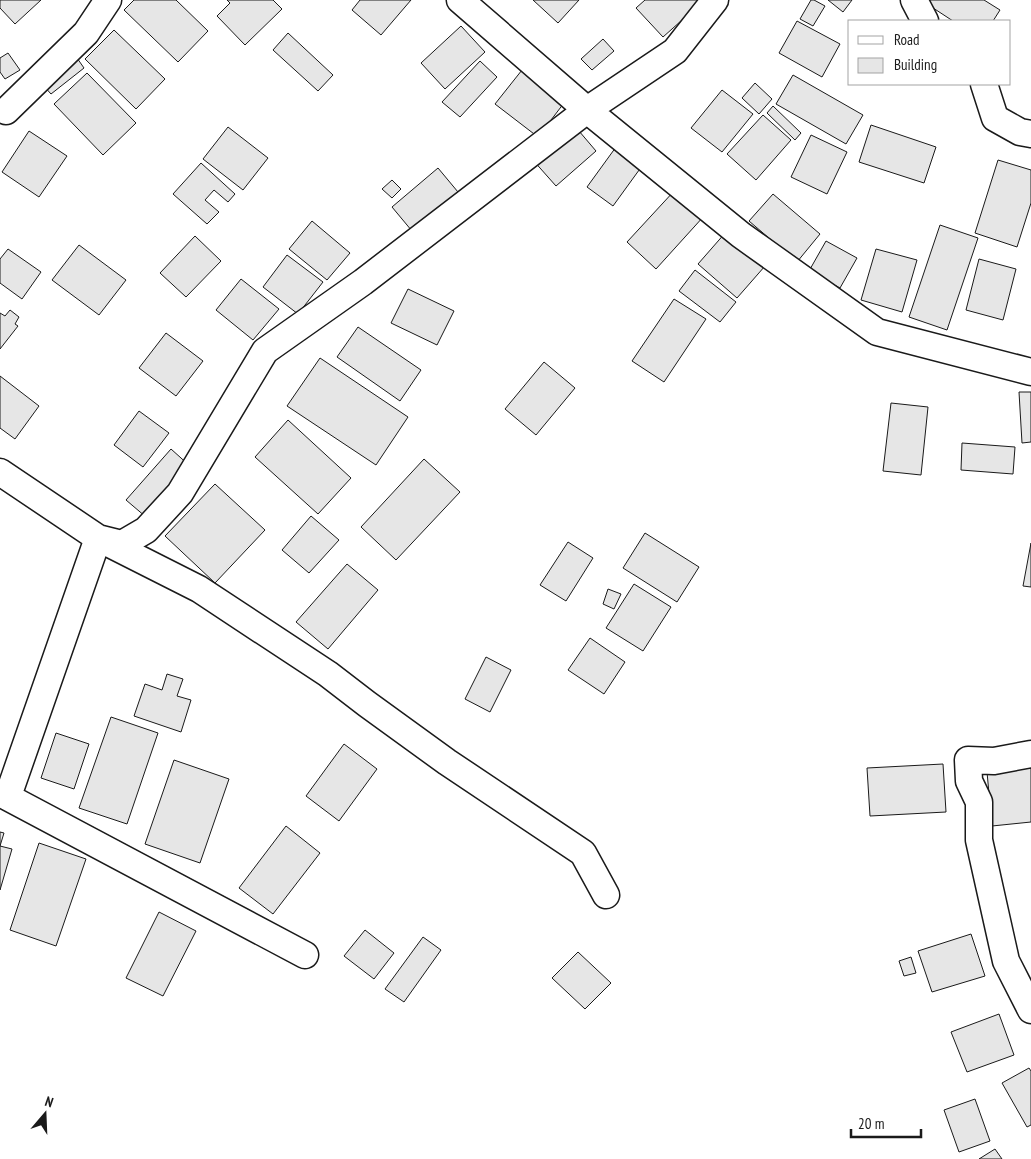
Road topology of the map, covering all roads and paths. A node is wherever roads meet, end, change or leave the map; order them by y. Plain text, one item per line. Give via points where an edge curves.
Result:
1 (108, 0) edge
2 (460, 0) edge
3 (715, 0) edge
4 (914, 0) edge
5 (924, 20) edge
6 (984, 85) edge
7 (587, 110) junction
8 (6, 111) dead end
9 (1031, 134) edge
10 (1031, 372) edge
11 (0, 472) edge
12 (98, 538) junction
13 (1031, 754) edge
14 (4, 795) edge
15 (606, 895) dead end
16 (305, 955) dead end
17 (1031, 1010) edge

1 - 8 street via 86,33
2 - 7 street
3 - 7 street via 675,51
4 - 5 street
6 - 9 street via 995,118 1020,132
7 - 10 street via 740,235 877,332
7 - 12 street via 364,282 265,351 180,493 146,530 122,544
11 - 12 street
12 - 14 street
12 - 15 street via 199,589 278,640 447,762 583,852
13 - 17 street via 994,761 968,760 969,782 979,802 979,840 1006,961
14 - 16 street

